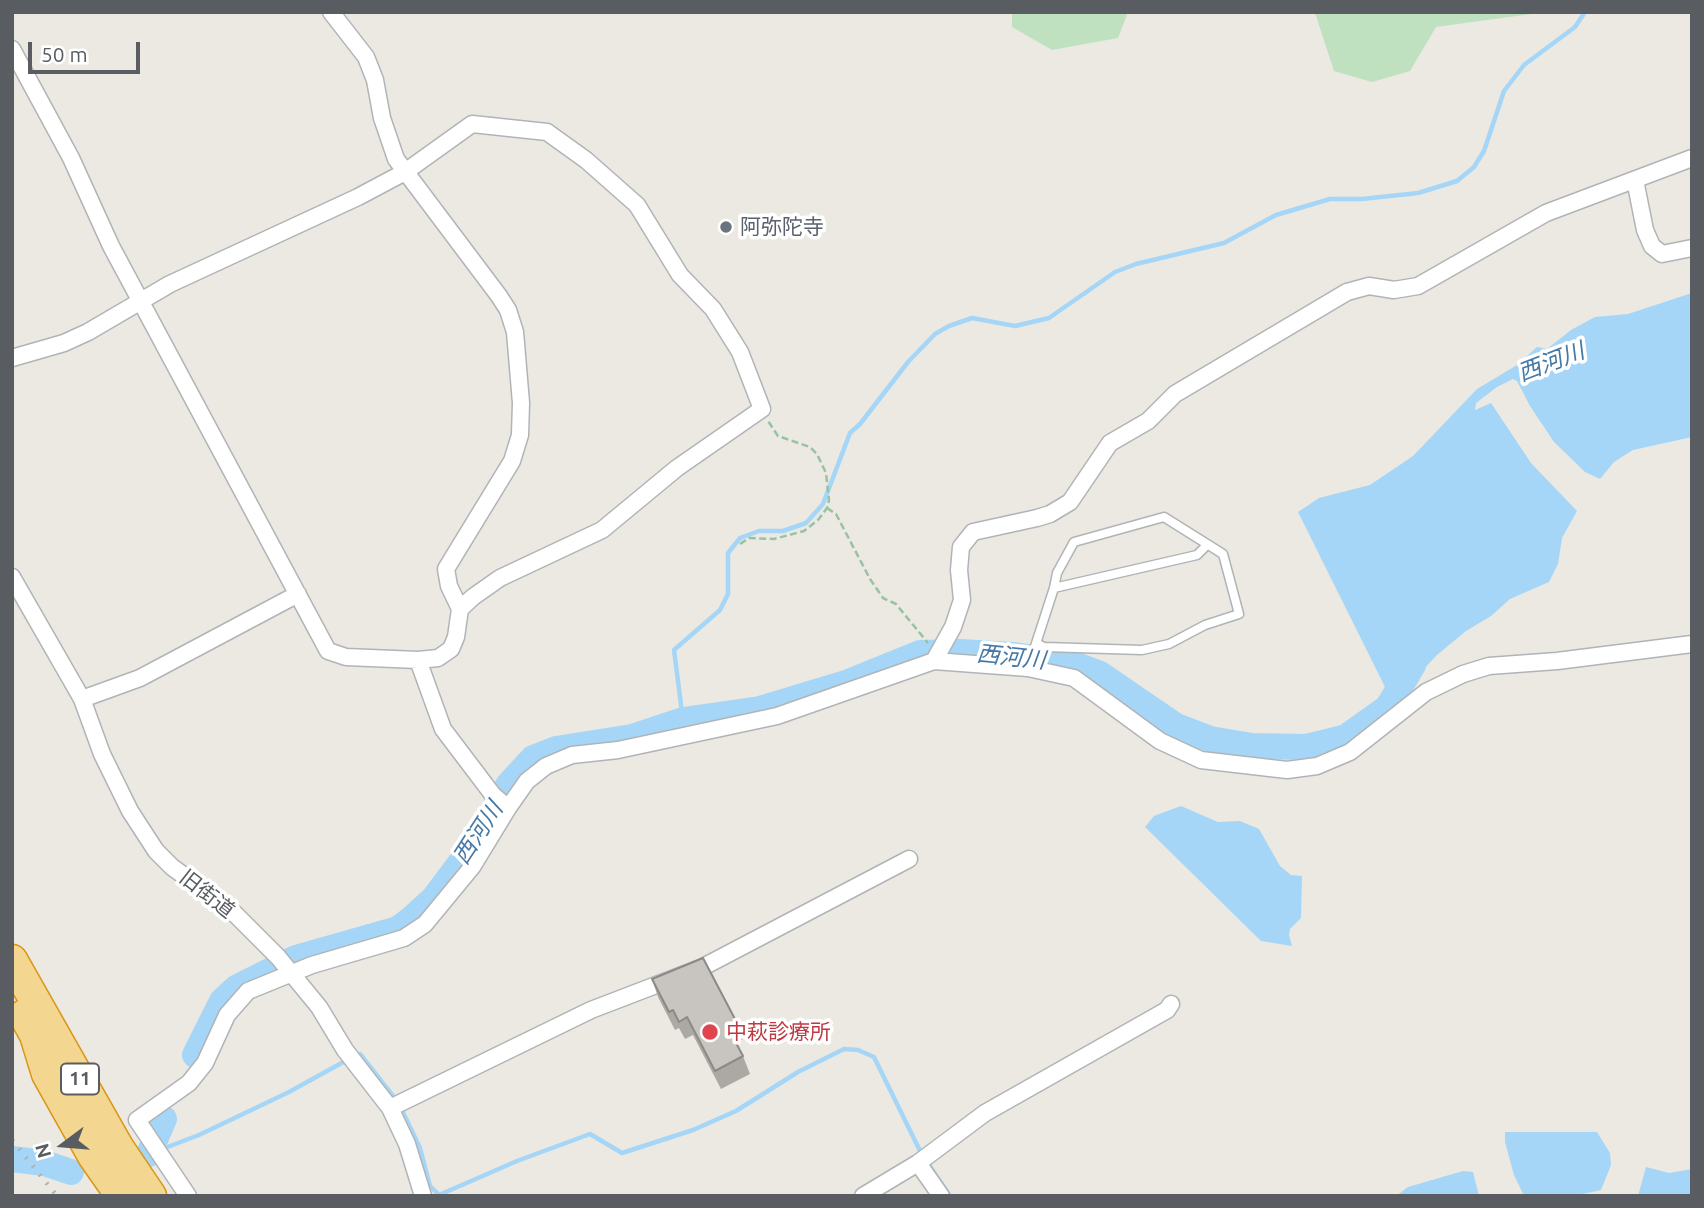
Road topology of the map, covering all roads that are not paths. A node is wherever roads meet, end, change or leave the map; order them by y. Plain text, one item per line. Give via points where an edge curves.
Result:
1 (331, 12) edge
2 (12, 49) edge
3 (1692, 158) edge
4 (404, 172) junction
5 (1635, 180) junction
6 (1692, 248) edge
7 (141, 301) junction
8 (12, 358) edge
9 (1207, 545) junction
10 (12, 577) edge
11 (1054, 588) junction
12 (298, 594) junction
13 (460, 610) junction
14 (1036, 643) junction
15 (1692, 644) edge
16 (937, 655) junction
17 (418, 660) junction
18 (1031, 661) junction
19 (82, 699) junction
20 (501, 803) junction
21 (909, 859) dead end
22 (12, 960) edge
23 (290, 971) junction
24 (12, 992) edge
25 (1171, 1004) dead end
26 (396, 1105) junction
27 (919, 1163) junction
28 (121, 1196) edge
29 (152, 1196) edge
30 (188, 1196) edge
31 (423, 1196) edge
32 (863, 1196) edge
33 (941, 1196) edge

1 - 4 street via 366,57 382,118
2 - 7 street
3 - 5 street
4 - 7 street
4 - 13 street via 499,296 515,332 520,435 512,461 446,569
4 - 13 street via 472,124 547,132 637,205 680,275 713,309 740,352 762,409 677,468 602,530 500,578
5 - 6 street via 1652,246 1662,254
5 - 16 street via 1546,213 1418,286 1394,290 1369,286 1347,292 1175,394 1148,421 1110,443 1070,502 1050,514 973,532 961,547 962,600
7 - 8 street via 64,343
7 - 12 street
9 - 11 lane via 1197,555
9 - 11 lane via 1164,517 1074,542
9 - 14 lane via 1223,554 1239,614 1169,644 1142,650
10 - 19 street, 旧街道
11 - 14 lane
12 - 17 street via 328,651 346,657
12 - 19 street via 140,678
13 - 17 street via 451,649 438,658
14 - 18 lane
15 - 18 street via 1489,666 1463,674 1426,692 1350,752 1317,766 1287,770 1200,760 1160,741 1074,678
16 - 18 street
16 - 20 street via 778,716 618,750 572,755 546,766
17 - 20 street via 443,729
19 - 23 street, 旧街道 via 102,754 130,811 156,850 232,911
20 - 23 street via 472,867 425,924 404,939
21 - 26 street via 703,967 591,1010
22 - 29 highway, 11 via 118,1147
23 - 26 street, 旧街道 via 356,1066
23 - 30 street via 248,991 227,1015 205,1063 189,1083 137,1119
24 - 28 highway, 11 via 35,1035 47,1074
25 - 27 street via 985,1113
26 - 31 street, 旧街道
27 - 32 street
27 - 33 street

